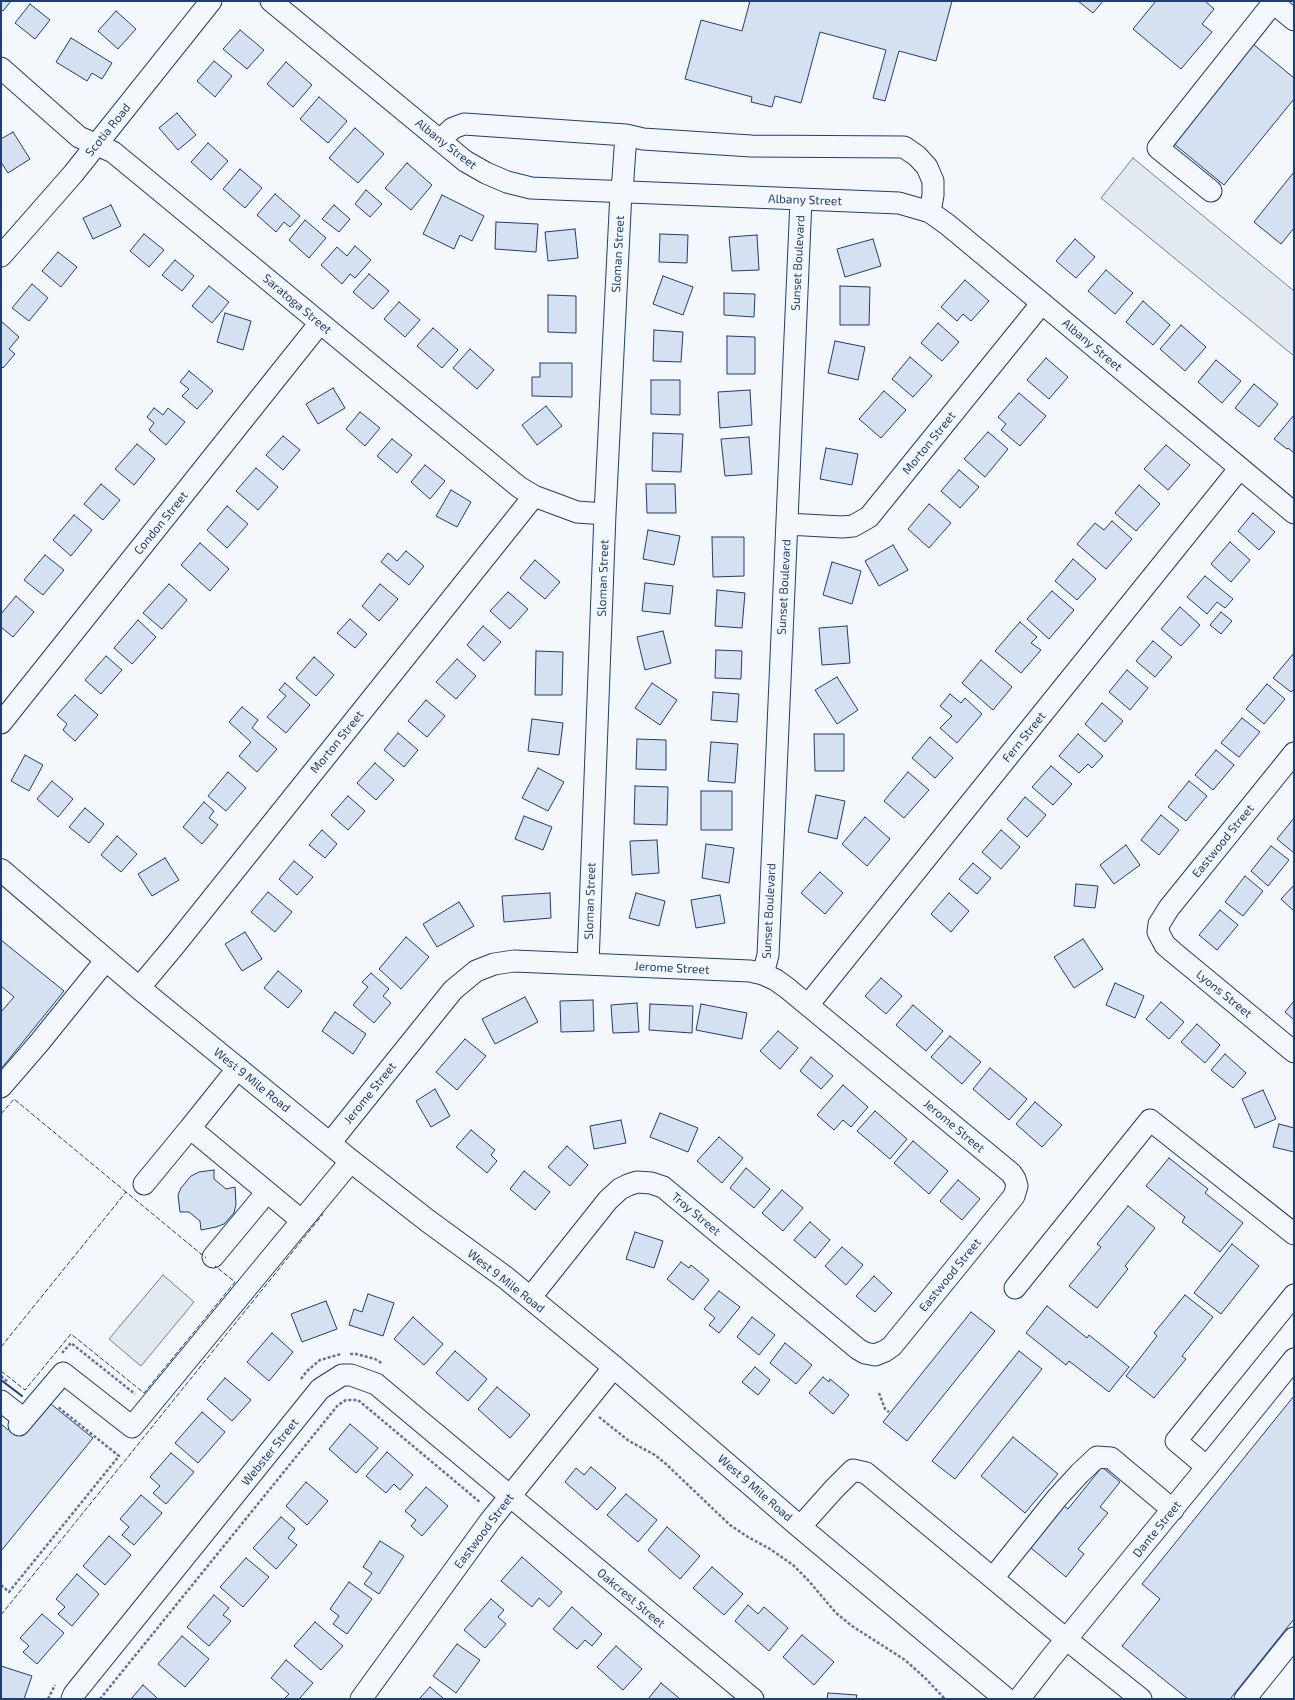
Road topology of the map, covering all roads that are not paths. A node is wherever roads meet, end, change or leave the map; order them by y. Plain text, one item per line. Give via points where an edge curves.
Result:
1 (211, 1) edge
2 (271, 1) edge
3 (1272, 2) edge
4 (1294, 20) edge
5 (1, 68) edge
6 (626, 136) junction
7 (440, 140) junction
8 (96, 144) junction
9 (1211, 191) dead end
10 (622, 192) junction
11 (801, 200) junction
12 (930, 212) junction
13 (1, 256) edge
14 (1042, 303) junction
15 (320, 323) junction
16 (1240, 468) junction
17 (534, 496) junction
18 (1294, 513) edge
19 (605, 514) junction
20 (787, 524) junction
21 (1, 723) edge
22 (1294, 753) edge
23 (1, 870) edge
24 (1158, 932) joint
25 (106, 960) junction
26 (588, 964) junction
27 (764, 974) junction
28 (139, 988) junction
29 (808, 1005) junction
30 (1294, 1052) edge
31 (238, 1068) junction
32 (1, 1087) edge
33 (190, 1128) junction
34 (330, 1143) junction
35 (351, 1160) junction
36 (144, 1184) dead end
37 (1017, 1186) joint
38 (267, 1192) junction
39 (301, 1220) junction
40 (1294, 1234) edge
41 (213, 1257) dead end
42 (1015, 1288) dead end
43 (1294, 1295) edge
44 (530, 1298) junction
45 (875, 1355) joint
46 (1294, 1359) edge
47 (614, 1367) junction
48 (11, 1413) edge
49 (1208, 1467) junction
50 (510, 1497) junction
51 (1173, 1510) junction
52 (800, 1527) junction
53 (993, 1578) junction
54 (1294, 1638) edge
55 (1066, 1639) junction
56 (72, 1699) edge
57 (361, 1699) edge
58 (753, 1699) edge
59 (1006, 1699) edge
60 (1019, 1699) edge
61 (1141, 1699) edge
62 (1245, 1699) edge

1 - 8 street, Scotia Road
2 - 7 street, Albany Street
3 - 4 street
3 - 9 street via 1158,148
5 - 8 street, Saratoga Street via 79,137
6 - 7 street via 464,124 453,128
6 - 10 street, Sloman Street
6 - 12 street via 751,146 904,147 927,167 933,195
7 - 10 street, Albany Street via 465,161 486,174 507,182 531,188
8 - 13 street, Scotia Road
8 - 15 street, Saratoga Street via 113,152
10 - 11 street, Albany Street
10 - 19 street, Sloman Street
11 - 12 street, Albany Street via 899,203
11 - 20 street, Sunset Boulevard
12 - 14 street, Albany Street
14 - 16 street, Albany Street
14 - 20 street, Morton Street via 869,517 853,526 842,527
15 - 17 street, Saratoga Street
15 - 21 street, Condon Street
16 - 18 street, Albany Street
16 - 29 street, Fern Street
17 - 19 street, Saratoga Street via 577,512
17 - 28 street, Morton Street
19 - 26 street, Sloman Street
20 - 27 street, Sunset Boulevard via 768,955
22 - 24 street, Eastwood Street via 1169,908 1159,924
23 - 25 main road, West 9 Mile Road
24 - 30 street, Lyons Street via 1165,945
25 - 28 main road, West 9 Mile Road
25 - 32 street
26 - 27 street, Jerome Street via 750,971
26 - 34 street, Jerome Street via 514,961 494,964 476,971 453,990
27 - 29 street, Jerome Street via 776,980
28 - 31 main road, West 9 Mile Road
29 - 37 street, Jerome Street via 1011,1173
31 - 33 street
31 - 34 main road, West 9 Mile Road
33 - 36 street
33 - 38 street
34 - 35 main road, West 9 Mile Road
35 - 39 street
35 - 44 main road, West 9 Mile Road
37 - 45 street, Eastwood Street via 1014,1196 892,1346
38 - 39 street
38 - 41 street
39 - 48 street via 132,1428 63,1373 43,1395
40 - 42 street via 1150,1120
43 - 49 street via 1176,1441
44 - 45 street, Troy Street via 608,1200 628,1185 637,1182 651,1183 663,1187 858,1349
44 - 47 main road, West 9 Mile Road
46 - 49 street, Dante Street
47 - 50 street, Eastwood Street
47 - 52 main road, West 9 Mile Road
49 - 51 street, Dante Street
50 - 56 street, Webster Street via 376,1384 351,1375 342,1375 320,1389
50 - 57 street, Eastwood Street
50 - 58 street, Oakcrest Street
51 - 53 street via 1111,1458 1097,1457 1034,1525
51 - 55 street, Dante Street
52 - 53 street via 852,1470 866,1473
52 - 59 main road, West 9 Mile Road
53 - 55 street
54 - 62 street
55 - 60 street, Dante Street
55 - 61 street

